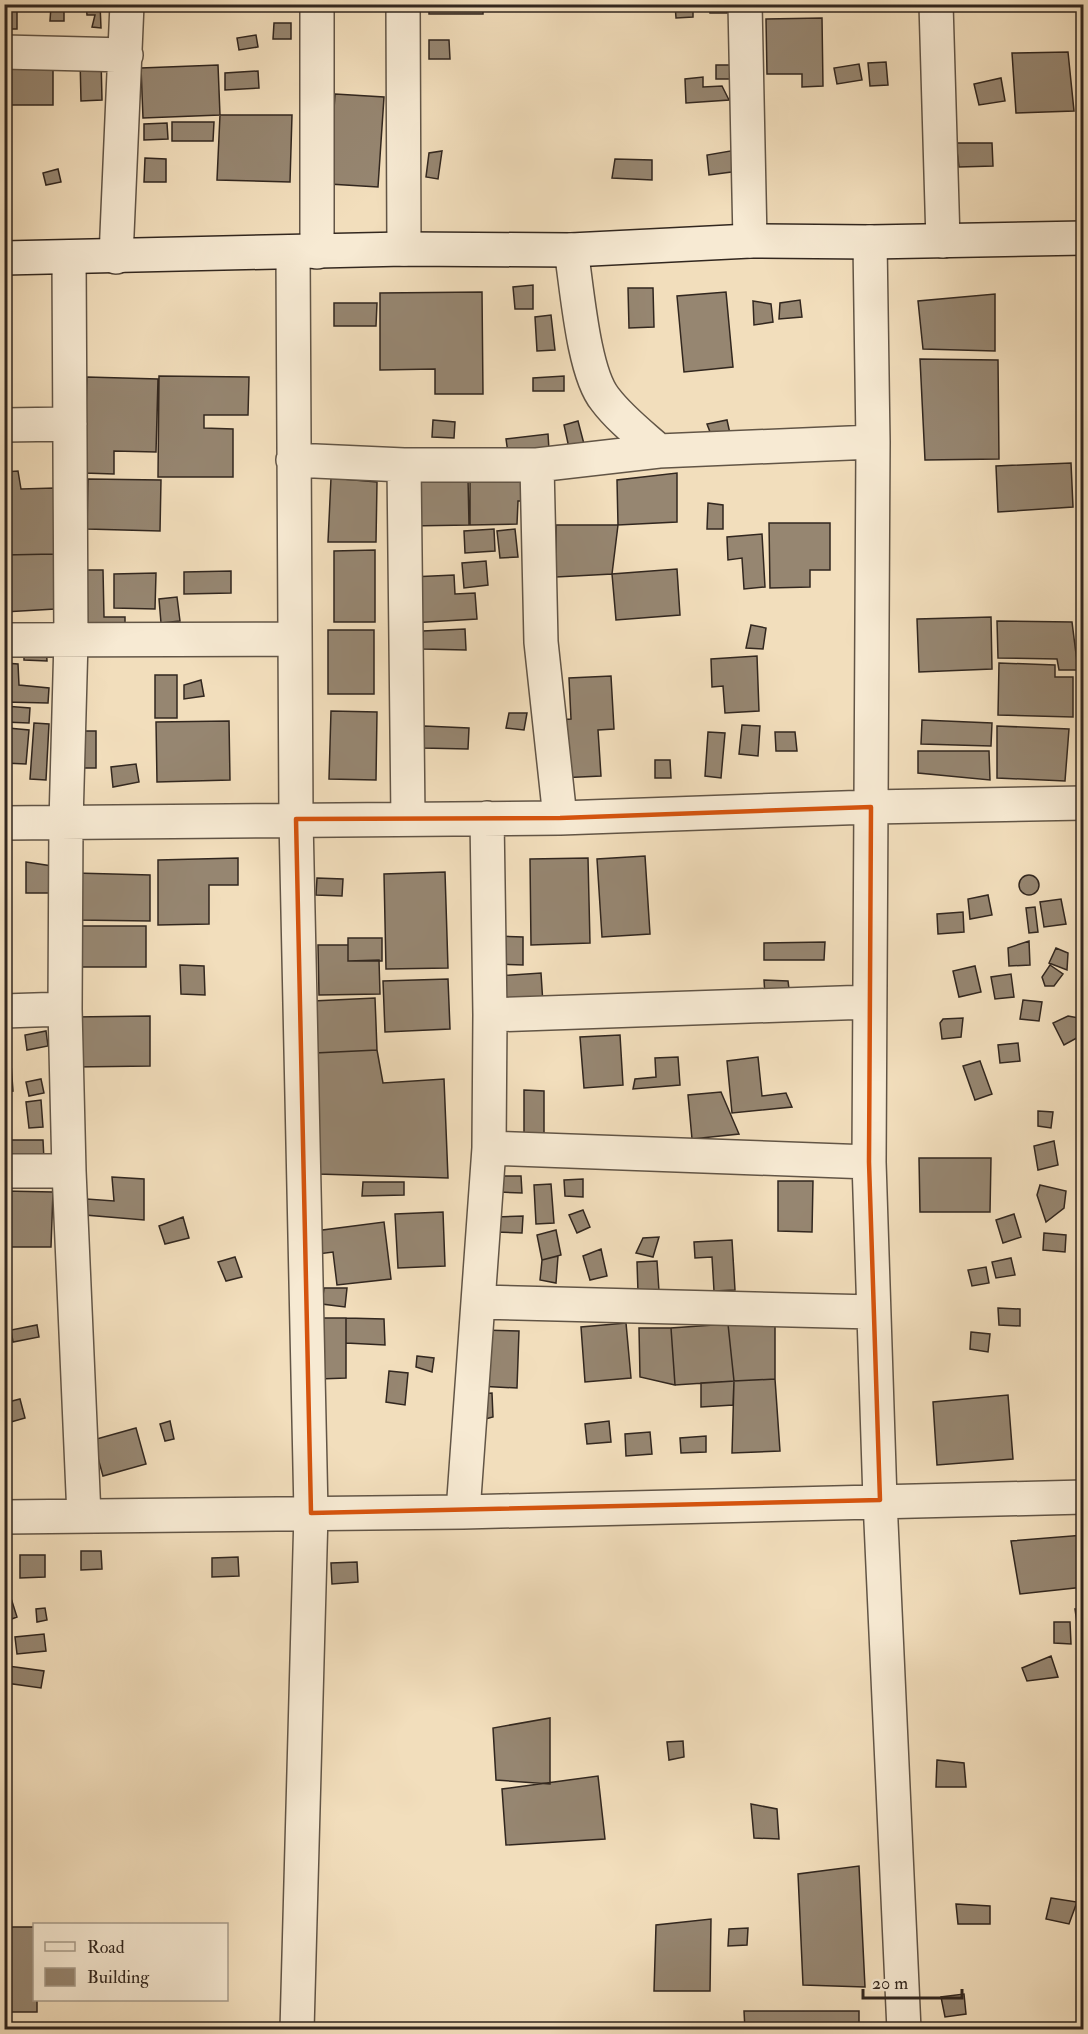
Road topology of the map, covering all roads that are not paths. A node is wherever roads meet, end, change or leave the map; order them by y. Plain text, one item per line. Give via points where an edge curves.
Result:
1 (127, 4) edge
2 (317, 4) edge
3 (403, 4) edge
4 (745, 4) edge
5 (936, 4) edge
6 (4, 52) edge
7 (126, 55) junction
8 (1083, 238) edge
9 (943, 241) junction
10 (750, 242) junction
11 (870, 243) junction
12 (404, 249) junction
13 (571, 250) junction
14 (305, 252) junction
15 (69, 257) junction
16 (116, 257) junction
17 (4, 258) edge
18 (70, 424) junction
19 (4, 425) edge
20 (873, 442) junction
21 (659, 451) junction
22 (293, 460) junction
23 (404, 465) junction
24 (537, 465) junction
25 (295, 639) junction
26 (4, 640) edge
27 (71, 640) junction
28 (1083, 803) edge
29 (871, 807) junction
30 (487, 818) junction
31 (560, 818) junction
32 (296, 819) junction
33 (408, 819) junction
34 (66, 822) junction
35 (4, 824) edge
36 (869, 1002) junction
37 (65, 1009) junction
38 (4, 1011) edge
39 (490, 1015) junction
40 (489, 1148) junction
41 (869, 1162) junction
42 (69, 1170) junction
43 (4, 1171) edge
44 (479, 1302) junction
45 (873, 1312) junction
46 (1083, 1497) edge
47 (880, 1500) junction
48 (463, 1512) junction
49 (311, 1513) junction
50 (84, 1516) junction
51 (4, 1517) edge
52 (297, 2030) edge
53 (904, 2030) edge

1 - 7 street
2 - 14 street
3 - 12 street
4 - 10 street
5 - 9 street
6 - 7 street
7 - 16 street
8 - 9 street
9 - 11 street
10 - 11 street
10 - 13 street
11 - 20 street
12 - 13 street
12 - 14 street
13 - 21 street via 592,377 604,399
14 - 16 street
14 - 22 street
15 - 16 street
15 - 17 street
15 - 18 street
18 - 19 street
18 - 27 street
20 - 21 street
20 - 29 street
21 - 24 street
22 - 23 street
22 - 25 street
23 - 24 street
23 - 33 street
24 - 31 street via 541,642
25 - 27 street
25 - 32 street
26 - 27 street
27 - 34 street
28 - 29 street
29 - 31 street
29 - 36 street
30 - 31 street
30 - 33 street
30 - 39 street
32 - 33 street
32 - 34 street
32 - 49 street
34 - 35 street
34 - 37 street
36 - 39 street
36 - 41 street
37 - 38 street
37 - 42 street
39 - 40 street
40 - 41 street
40 - 44 street
41 - 45 street
42 - 43 street
42 - 50 street
44 - 45 street
44 - 48 street
45 - 47 street
46 - 47 street
47 - 48 street
47 - 53 street
48 - 49 street
49 - 50 street
49 - 52 street
50 - 51 street

